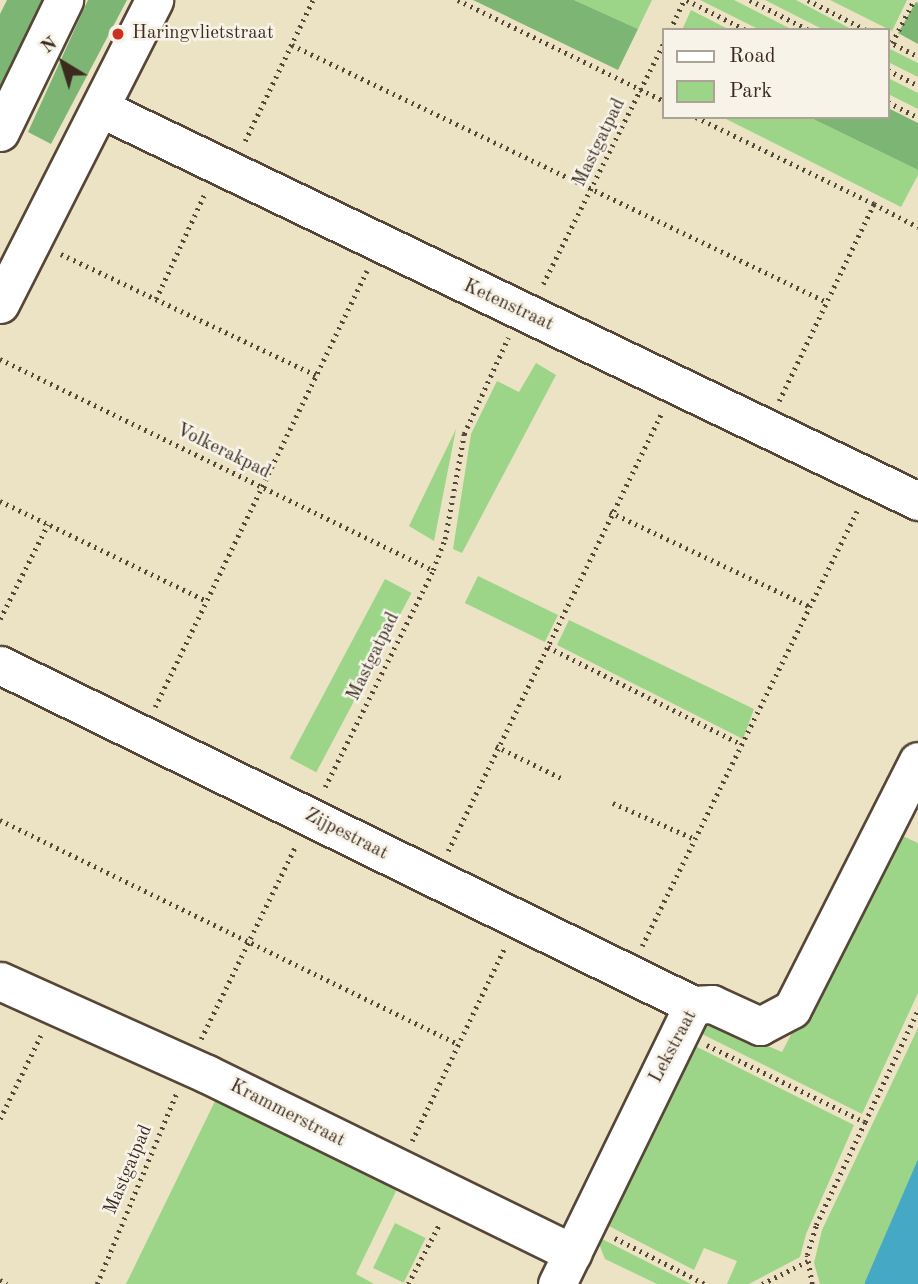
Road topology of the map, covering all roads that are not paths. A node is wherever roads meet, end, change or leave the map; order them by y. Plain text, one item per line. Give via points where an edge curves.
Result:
1 (64, 0) edge
2 (154, 0) edge
3 (100, 108) junction
4 (0, 132) edge
5 (0, 304) edge
6 (918, 501) edge
7 (0, 665) edge
8 (918, 761) edge
9 (0, 981) edge
10 (686, 1019) junction
11 (564, 1268) edge

1 - 4 street
2 - 3 street
3 - 5 street
3 - 6 street, Ketenstraat
7 - 10 street, Zijpestraat via 629,973
8 - 10 street, Lekstraat via 792,1009 760,1026 712,1004
9 - 11 street, Krammerstraat via 188,1066 454,1196
10 - 11 street, Lekstraat

